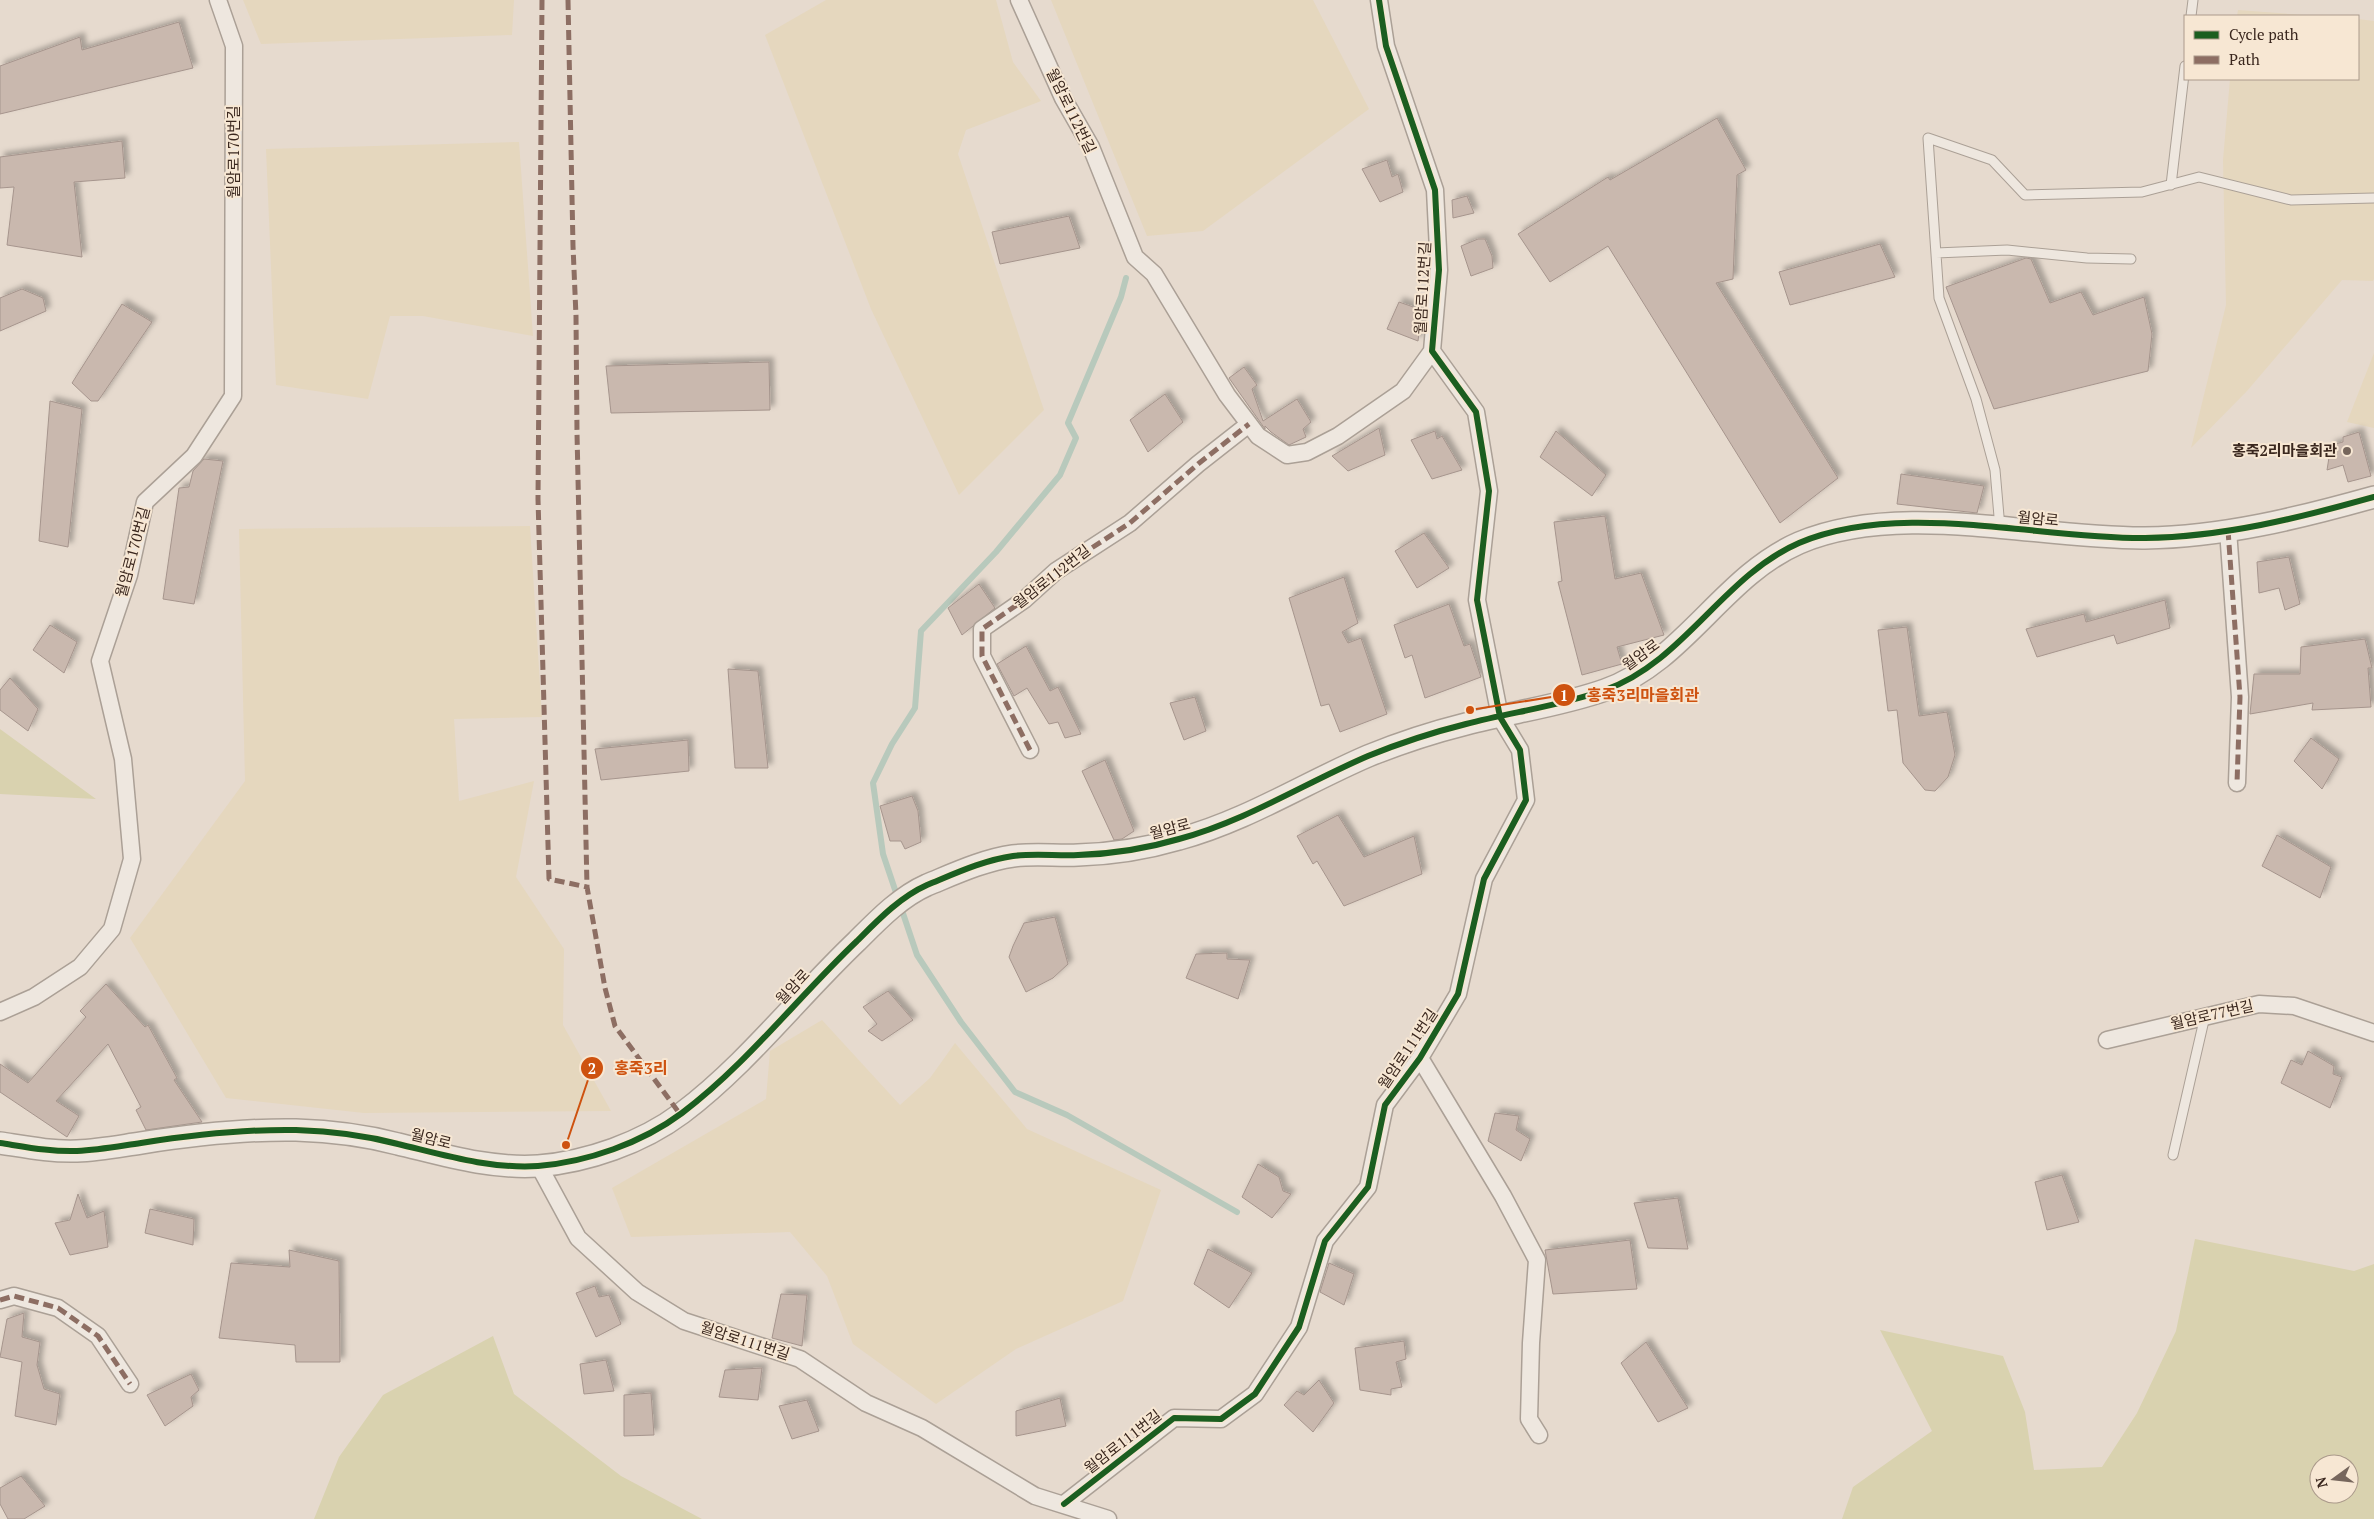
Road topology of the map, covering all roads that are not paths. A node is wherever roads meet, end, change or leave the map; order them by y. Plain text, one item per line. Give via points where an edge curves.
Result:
1 (218, 0) edge
2 (1020, 0) edge
3 (1379, 0) edge
4 (2193, 0) edge
5 (2191, 15) edge
6 (2184, 74) edge
7 (2171, 185) junction
8 (2374, 198) edge
9 (1936, 253) junction
10 (2132, 259) dead end
11 (1432, 351) junction
12 (1249, 424) junction
13 (2374, 497) edge
14 (2000, 528) junction
15 (2228, 530) junction
16 (1500, 717) junction
17 (1030, 750) dead end
18 (2237, 783) dead end
19 (0, 1012) edge
20 (2205, 1016) junction
21 (2374, 1033) edge
22 (2107, 1040) dead end
23 (1420, 1058) junction
24 (0, 1143) edge
25 (2173, 1155) dead end
26 (539, 1166) junction
27 (0, 1300) edge
28 (130, 1384) dead end
29 (1539, 1435) dead end
30 (1064, 1504) junction
31 (1108, 1519) edge

1 - 19 street, 월암로170번길 via 234,46 233,396 194,456 145,502 129,575 100,661 123,759 132,859 112,929 80,967 34,997
2 - 12 street, 월암로112번길 via 1063,98 1091,147 1135,257 1154,274 1227,395
3 - 11 street, 월암로112번길 via 1386,46 1435,190 1439,270
4 - 5 lane
6 - 7 lane
7 - 8 lane via 2199,177 2291,200
7 - 9 lane, 월암로 via 2142,192 2025,195 1992,160 1928,138
9 - 10 lane via 2007,250
9 - 14 lane, 월암로 via 1939,298 1976,399 1995,470
11 - 12 street, 월암로112번길 via 1403,391 1338,436 1307,452 1288,455 1258,436
11 - 16 street, 월암로112번길 via 1476,412 1488,491 1477,600
12 - 17 street, 월암로112번길 via 1130,523 1056,571 1024,600 982,629 982,656
13 - 15 street, 월암로 via 2314,514
14 - 15 street, 월암로 via 2150,538
14 - 16 street, 월암로 via 1899,523 1861,528 1798,544 1766,563 1648,668 1624,682 1600,692
15 - 18 street via 2240,697
16 - 23 street, 월암로111번길 via 1520,750 1526,800 1484,879 1458,994
16 - 26 street, 월암로 via 1433,733 1367,756 1245,816 1182,839 1112,854 1014,856 919,888 814,982 716,1084 680,1114 616,1147 569,1162
20 - 21 street, 월암로77번길 via 2259,1004 2294,1006
20 - 22 street, 월암로77번길
20 - 25 lane
23 - 29 street, 월암로111번길 via 1503,1196 1537,1260 1529,1419
23 - 30 street, 월암로111번길 via 1385,1105 1368,1187 1325,1241 1299,1327 1255,1394 1221,1419 1174,1418
24 - 26 street, 월암로 via 84,1151 185,1137 292,1130 344,1133 502,1166
26 - 30 street, 월암로111번길 via 578,1238 637,1292 684,1321 800,1359 866,1403 922,1428 1035,1496
27 - 28 street via 14,1296 58,1308 98,1336
30 - 31 street

